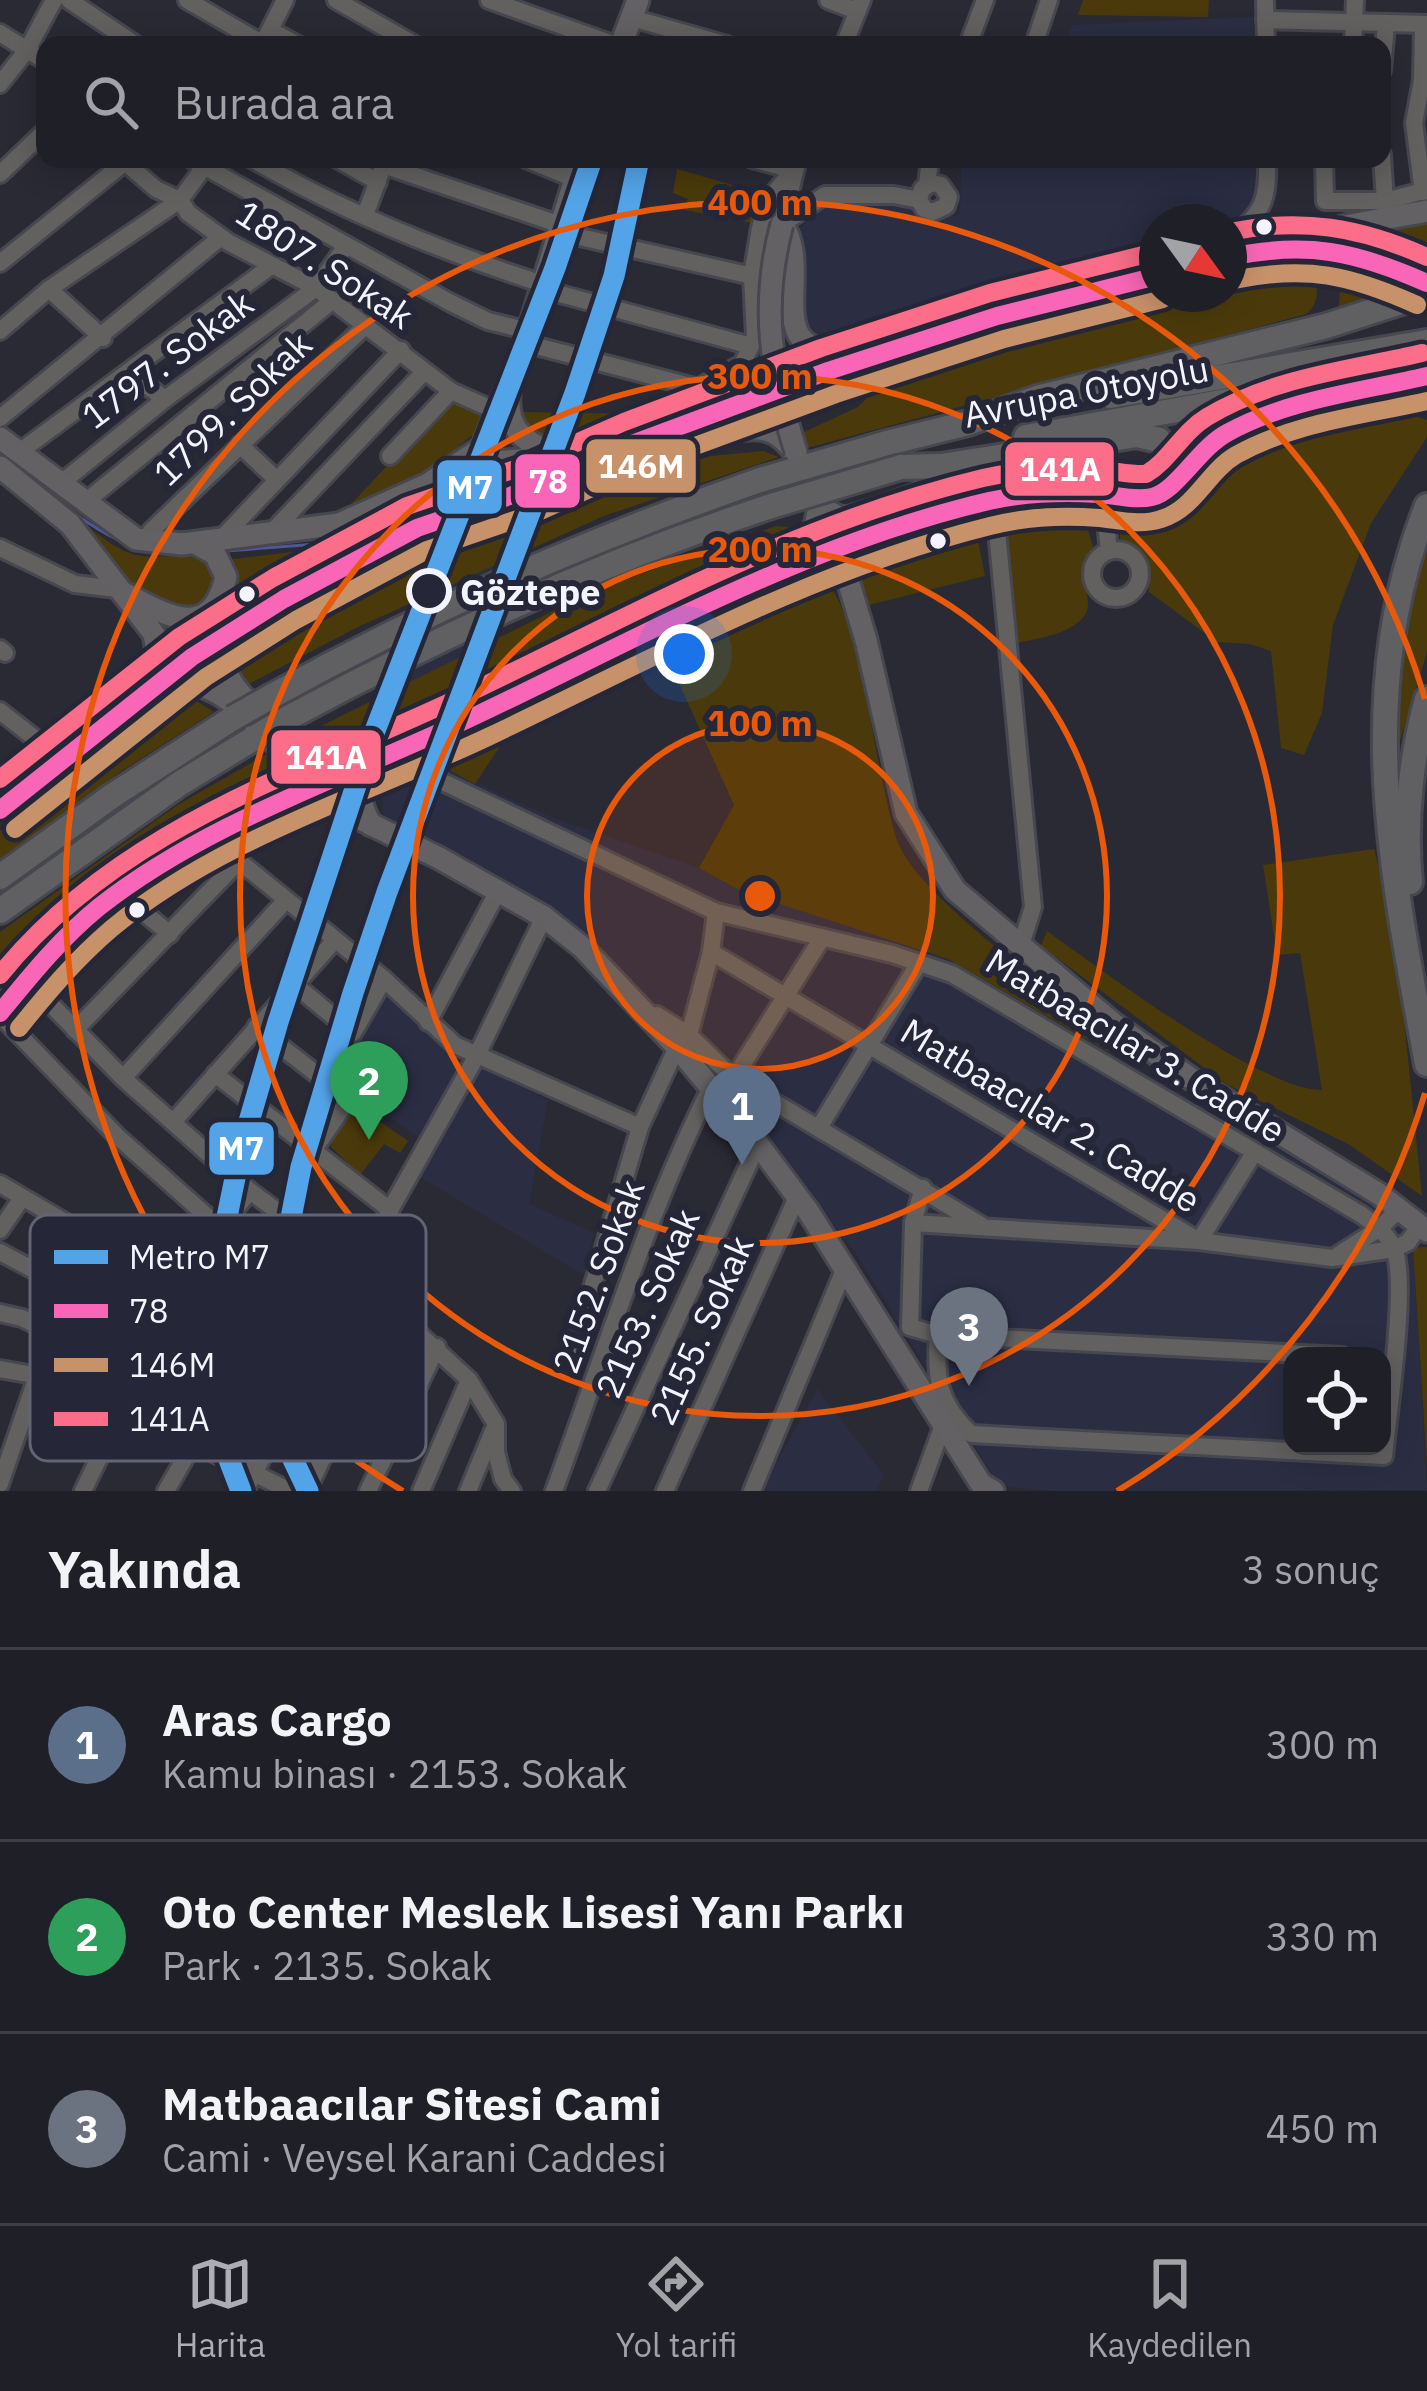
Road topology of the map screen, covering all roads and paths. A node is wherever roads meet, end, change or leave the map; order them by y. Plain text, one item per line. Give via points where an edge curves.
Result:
1 (54, 0) edge
2 (69, 0) edge
3 (187, 0) edge
4 (285, 0) edge
5 (335, 0) edge
6 (489, 0) edge
7 (547, 0) edge
8 (828, 0) edge
9 (986, 0) edge
10 (1049, 0) edge
11 (1265, 0) edge
12 (1355, 0) edge
13 (860, 5) edge
14 (631, 6) edge
15 (541, 19) junction
16 (1265, 20) junction
17 (1354, 21) junction
18 (1386, 25) junction
19 (1425, 25) edge
20 (1, 35) edge
21 (123, 36) edge
22 (257, 36) edge
23 (267, 36) edge
24 (399, 36) edge
25 (591, 36) edge
26 (618, 36) edge
27 (705, 36) edge
28 (848, 36) edge
29 (972, 36) edge
30 (1037, 36) edge
31 (1266, 36) edge
32 (1353, 36) edge
33 (1385, 36) edge
34 (27, 50) junction
35 (36, 56) edge
36 (0, 84) edge
37 (36, 140) edge
38 (118, 168) edge
39 (134, 168) edge
40 (198, 168) edge
41 (211, 168) edge
42 (268, 168) edge
43 (382, 168) edge
44 (793, 168) edge
45 (794, 168) edge
46 (1267, 168) edge
47 (1324, 168) edge
48 (1383, 168) edge
49 (578, 169) edge
50 (0, 174) edge
51 (929, 175) edge
52 (1426, 198) edge
53 (180, 200) junction
54 (1385, 201) junction
55 (365, 215) junction
56 (1247, 223) edge
57 (782, 224) junction
58 (560, 229) junction
59 (221, 237) junction
60 (346, 246) junction
61 (1268, 247) junction
62 (1247, 252) edge
63 (0, 263) edge
64 (271, 266) junction
65 (752, 275) junction
66 (1139, 280) edge
67 (1427, 286) edge
68 (543, 287) junction
69 (49, 289) junction
70 (316, 289) junction
71 (333, 300) junction
72 (365, 325) junction
73 (0, 332) edge
74 (945, 334) junction
75 (103, 337) junction
76 (527, 337) junction
77 (1427, 342) edge
78 (751, 346) junction
79 (401, 350) junction
80 (1427, 365) edge
81 (424, 372) junction
82 (128, 373) junction
83 (1427, 376) edge
84 (510, 382) junction
85 (452, 392) junction
86 (165, 399) junction
87 (496, 411) junction
88 (0, 418) edge
89 (968, 423) junction
90 (632, 444) junction
91 (240, 446) junction
92 (796, 452) junction
93 (6, 453) edge
94 (390, 456) dead end
95 (563, 456) junction
96 (472, 459) junction
97 (901, 467) junction
98 (275, 478) junction
99 (60, 484) junction
100 (530, 489) junction
101 (1108, 495) junction
102 (994, 500) junction
103 (84, 503) junction
104 (1427, 506) edge
105 (818, 508) junction
106 (417, 528) junction
107 (270, 535) junction
108 (869, 538) junction
109 (220, 540) junction
110 (148, 541) junction
111 (195, 543) junction
112 (0, 548) edge
113 (836, 550) junction
114 (1113, 550) dead end
115 (847, 577) junction
116 (765, 581) junction
117 (117, 589) junction
118 (252, 618) junction
119 (866, 640) junction
120 (1427, 699) edge
121 (125, 708) junction
122 (0, 711) edge
123 (384, 754) junction
124 (61, 759) junction
125 (290, 796) junction
126 (0, 810) edge
127 (372, 825) junction
128 (214, 834) junction
129 (239, 860) junction
130 (0, 877) edge
131 (498, 891) junction
132 (119, 892) junction
133 (286, 900) junction
134 (0, 911) edge
135 (716, 912) junction
136 (544, 917) junction
137 (1409, 932) junction
138 (170, 934) junction
139 (822, 938) junction
140 (57, 940) joint
141 (335, 940) junction
142 (1020, 948) junction
143 (711, 952) junction
144 (920, 963) junction
145 (616, 971) dead end
146 (12, 974) edge
147 (384, 979) junction
148 (294, 984) junction
149 (785, 996) junction
150 (0, 1014) edge
151 (428, 1022) junction
152 (256, 1027) junction
153 (75, 1030) junction
154 (683, 1041) junction
155 (869, 1046) junction
156 (476, 1057) junction
157 (1427, 1061) edge
158 (215, 1074) junction
159 (123, 1078) junction
160 (734, 1078) junction
161 (710, 1087) junction
162 (173, 1122) junction
163 (820, 1126) junction
164 (640, 1127) junction
165 (758, 1144) junction
166 (315, 1148) junction
167 (1254, 1154) junction
168 (0, 1184) edge
169 (922, 1188) junction
170 (250, 1191) junction
171 (797, 1197) junction
172 (22, 1198) junction
173 (390, 1210) junction
174 (1397, 1211) junction
175 (51, 1215) edge
176 (206, 1215) edge
177 (228, 1215) edge
178 (282, 1215) edge
179 (387, 1215) edge
180 (913, 1223) junction
181 (982, 1225) junction
182 (1380, 1228) junction
183 (0, 1230) edge
184 (1423, 1230) edge
185 (1199, 1241) junction
186 (1394, 1250) junction
187 (0, 1252) edge
188 (1332, 1258) junction
189 (30, 1267) edge
190 (844, 1270) junction
191 (0, 1313) edge
192 (30, 1322) edge
193 (938, 1335) junction
194 (426, 1338) edge
195 (575, 1345) dead end
196 (436, 1347) junction
197 (1389, 1347) edge
198 (1283, 1353) edge
199 (426, 1368) edge
200 (0, 1369) edge
201 (30, 1375) edge
202 (470, 1380) junction
203 (30, 1392) edge
204 (496, 1424) junction
205 (943, 1425) junction
206 (8, 1437) edge
207 (1283, 1451) edge
208 (97, 1461) edge
209 (183, 1461) edge
210 (225, 1461) edge
211 (321, 1461) edge
212 (382, 1461) edge
213 (249, 1483) edge
214 (0, 1484) edge
215 (83, 1491) edge
216 (166, 1491) edge
217 (290, 1491) edge
218 (307, 1491) edge
219 (368, 1491) edge
220 (421, 1491) edge
221 (468, 1491) edge
222 (512, 1491) edge
223 (554, 1491) edge
224 (597, 1491) edge
225 (665, 1491) edge
226 (752, 1491) edge
227 (920, 1491) edge
228 (992, 1491) edge

1 - 34 street
2 - 21 street
3 - 22 street
4 - 23 street
5 - 24 street
6 - 15 street
7 - 15 street
8 - 13 street
9 - 29 street
10 - 30 street
11 - 16 street
12 - 17 street
13 - 28 street
14 - 26 main road
14 - 27 street
15 - 25 street
16 - 17 street
16 - 31 street
17 - 18 street
17 - 32 street
18 - 19 street
18 - 33 street
19 - 52 street via 1414,123
20 - 34 street
34 - 35 street
34 - 36 street
37 - 50 street
38 - 63 street
39 - 53 street, 1807. Sokak
40 - 53 street
41 - 60 street
42 - 55 street
43 - 55 street
43 - 58 street
44 - 65 street via 769,199
45 - 57 street
46 - 56 street via 1263,208
47 - 54 street via 1325,202
48 - 54 street
49 - 58 main road
51 - 57 street via 894,195 824,195
52 - 54 street
52 - 61 main road
53 - 59 street, 1807. Sokak
53 - 69 street
55 - 68 street
57 - 74 main road via 794,248 796,329 817,349 846,352
57 - 92 main road, bridge via 768,313
58 - 65 street
58 - 68 main road
59 - 64 street, 1807. Sokak
59 - 75 street
60 - 70 street, 1797. Sokak
60 - 76 street
61 - 62 main road
61 - 67 highway via 1353,252
64 - 70 street, 1807. Sokak
64 - 82 street
65 - 78 street
66 - 74 main road
67 - 89 highway via 1364,314
68 - 76 main road
68 - 78 street
69 - 73 street
69 - 75 street
70 - 71 street, 1807. Sokak
70 - 86 street, 1797. Sokak
71 - 72 street, 1807. Sokak
71 - 103 street
72 - 79 street, 1807. Sokak
72 - 91 street, 1799. Sokak
74 - 90 main road
75 - 88 street
76 - 78 street via 698,388 742,364
76 - 84 main road
77 - 89 highway, Avrupa Otoyolu
79 - 81 street, 1807. Sokak
79 - 98 street
80 - 97 highway, Avrupa Otoyolu via 1064,429
81 - 85 street, 1807. Sokak
81 - 107 street
82 - 86 street
82 - 93 street
83 - 101 highway via 1254,419 1206,446 1161,494
84 - 87 main road
84 - 95 main road via 513,429
85 - 87 street, 1807. Sokak
85 - 94 street
86 - 99 street, 1797. Sokak
87 - 96 main road
89 - 130 highway, bridge via 760,480 436,609 233,718
90 - 95 main road
90 - 100 main road
91 - 98 street
91 - 110 street, 1799. Sokak
92 - 100 main road via 766,430 750,429
92 - 105 main road
93 - 99 main road
93 - 117 main road
95 - 96 main road
96 - 106 main road via 459,490
96 - 107 main road via 339,524
97 - 105 highway via 1137,435 1159,440 1169,456 1159,477 1139,483 1046,463 849,519
97 - 134 highway, bridge via 768,507 449,634 179,784
98 - 109 street
99 - 103 main road
100 - 106 main road
101 - 102 main road
101 - 114 street
102 - 108 main road
102 - 142 street via 1034,907
103 - 110 main road
104 - 137 highway via 1399,600 1384,702 1386,803
105 - 113 main road
105 - 116 main road via 812,539
106 - 118 main road
107 - 109 main road
108 - 113 main road
108 - 115 main road
109 - 111 main road
110 - 111 main road
111 - 117 main road via 215,554 226,577 206,614 181,620
112 - 117 street via 76,584
113 - 115 main road
113 - 116 main road
115 - 119 main road
116 - 119 main road via 806,570 824,575 838,585
116 - 123 main road
117 - 121 main road via 157,646 149,680
118 - 121 main road
118 - 123 main road via 226,649 226,671 242,696 290,743 324,763
119 - 142 main road via 906,813 955,890
120 - 137 highway via 1408,850
121 - 124 main road
121 - 132 main road via 174,682 196,683 224,696 288,764 270,793 199,830
122 - 124 street
123 - 125 main road
123 - 127 main road via 363,781 361,807
123 - 135 street, Matbaacılar 3. Cadde
124 - 126 main road
125 - 127 main road
125 - 128 main road
127 - 131 main road
128 - 129 street
128 - 132 main road
129 - 133 street
129 - 138 street
131 - 136 main road
131 - 151 street
132 - 138 street
132 - 140 main road
133 - 141 street
133 - 159 street
135 - 139 street, Matbaacılar 3. Cadde
135 - 143 street
136 - 154 main road
136 - 156 street
137 - 157 highway
138 - 153 street
139 - 144 street, Matbaacılar 3. Cadde
139 - 149 street
140 - 146 highway
141 - 147 street
141 - 148 street
142 - 174 main road via 1193,1080
143 - 149 street, Matbaacılar 2. Cadde
143 - 154 street
144 - 155 street, Matbaacılar 2. Cadde
144 - 167 street, Matbaacılar 3. Cadde via 1002,1002
145 - 154 street
146 - 150 main road
146 - 153 street
147 - 148 street via 353,1033
147 - 151 street
148 - 152 street
149 - 155 street, Matbaacılar 2. Cadde
149 - 160 street
150 - 176 street
151 - 156 street
152 - 158 street
152 - 166 street via 346,1097
153 - 159 street
154 - 160 street
154 - 161 main road
154 - 164 street
155 - 163 street, Matbaacılar 2. Cadde
155 - 185 street, Matbaacılar 2. Cadde
156 - 164 street
156 - 173 street
158 - 162 street
158 - 166 street
159 - 162 street
160 - 163 street
161 - 165 main road
161 - 223 street, 2152. Sokak
162 - 170 street
163 - 169 street
164 - 195 street
165 - 171 main road
165 - 224 street, 2153. Sokak
166 - 173 street
167 - 182 street, Matbaacılar 3. Cadde
167 - 185 street
168 - 172 street
169 - 180 street
169 - 181 street
170 - 177 street
170 - 178 street
171 - 190 main road
171 - 225 street, 2155. Sokak
172 - 175 street
172 - 183 street
173 - 179 street
174 - 182 street
174 - 184 main road
180 - 181 street
180 - 193 street via 910,1328
181 - 185 street
182 - 186 street, Matbaacılar 3. Cadde
182 - 188 street
184 - 186 street
185 - 188 street
186 - 188 street
186 - 197 street
187 - 189 street
190 - 205 main road
190 - 226 street
191 - 192 street
193 - 198 street
193 - 207 street via 935,1381 971,1434
194 - 196 street
196 - 199 street
196 - 202 street
200 - 201 street
202 - 204 street
202 - 220 street
203 - 206 street
204 - 221 street
204 - 222 street via 496,1452
205 - 227 street
205 - 228 main road
206 - 214 street
208 - 215 street
209 - 216 street
210 - 213 street
211 - 218 street
212 - 219 street
213 - 217 street

